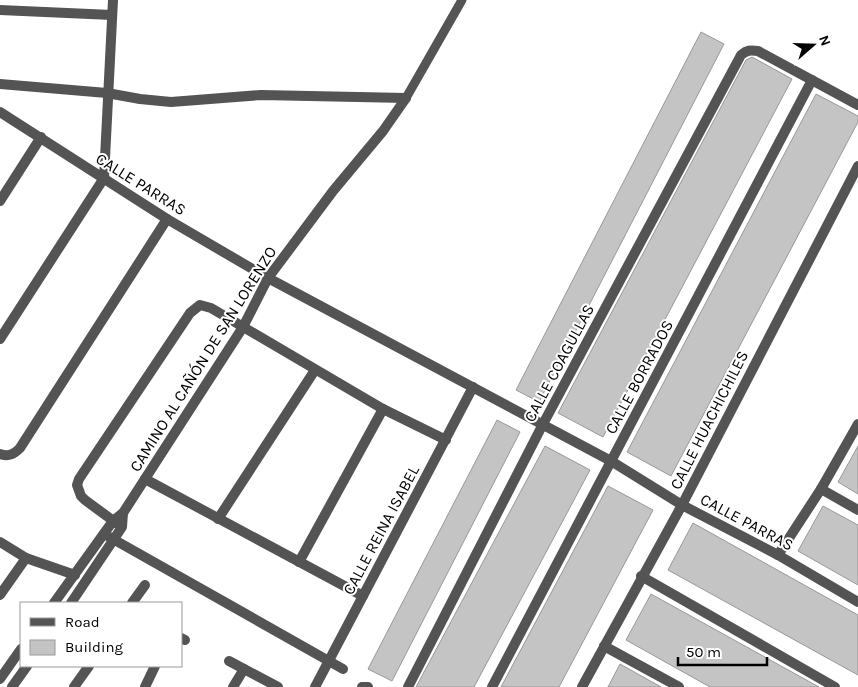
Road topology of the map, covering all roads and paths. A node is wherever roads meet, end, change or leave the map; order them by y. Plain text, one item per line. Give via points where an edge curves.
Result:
1 (113, 0) edge
2 (462, 0) edge
3 (0, 10) edge
4 (112, 15) junction
5 (812, 80) junction
6 (0, 84) edge
7 (107, 93) junction
8 (406, 98) junction
9 (858, 105) edge
10 (0, 112) edge
11 (41, 138) junction
12 (858, 166) edge
13 (104, 178) junction
14 (0, 201) edge
15 (167, 219) junction
16 (268, 278) junction
17 (243, 328) junction
18 (0, 339) edge
19 (315, 370) junction
20 (473, 387) junction
21 (383, 409) junction
22 (543, 424) junction
23 (858, 424) edge
24 (446, 440) junction
25 (0, 454) edge
26 (612, 461) junction
27 (145, 479) junction
28 (821, 489) junction
29 (682, 505) junction
30 (858, 510) edge
31 (123, 513) junction
32 (218, 519) junction
33 (113, 521) junction
34 (122, 527) junction
35 (104, 534) junction
36 (114, 540) junction
37 (0, 542) edge
38 (778, 555) junction
39 (26, 558) junction
40 (299, 562) junction
41 (75, 575) junction
42 (641, 576) junction
43 (145, 584) dead end
44 (0, 595) edge
45 (363, 596) junction
46 (55, 602) edge
47 (72, 602) edge
48 (133, 602) edge
49 (858, 602) edge
50 (604, 646) junction
51 (20, 650) edge
52 (230, 661) dead end
53 (329, 662) junction
54 (26, 667) edge
55 (88, 667) edge
56 (155, 667) edge
57 (244, 669) junction
58 (343, 669) dead end
59 (0, 679) edge
60 (12, 687) edge
61 (74, 687) edge
62 (145, 687) edge
63 (233, 687) edge
64 (278, 687) edge
65 (315, 687) edge
66 (362, 687) edge
67 (368, 687) edge
68 (408, 687) edge
69 (492, 687) edge
70 (582, 687) edge
71 (679, 687) edge
72 (835, 687) edge

1 - 4 street
2 - 8 street, CAMINO AL CAÑÓN DE SAN LORENZO
3 - 4 street
4 - 7 street
5 - 9 street
5 - 22 street, CALLE COAGULLAS via 758,51 745,51 741,55
5 - 26 street, CALLE BORRADOS
6 - 7 street
7 - 8 street via 171,102 261,95
7 - 13 street
8 - 16 street, CAMINO AL CAÑÓN DE SAN LORENZO
10 - 11 street, CALLE PARRAS
11 - 13 street, CALLE PARRAS
11 - 14 street
12 - 29 street, CALLE HUACHICHILES
13 - 15 street, CALLE PARRAS
13 - 18 street
15 - 16 street, CALLE PARRAS
15 - 25 street via 20,448 10,456
16 - 17 street, CAMINO AL CAÑÓN DE SAN LORENZO
16 - 20 street, CALLE PARRAS
17 - 19 street
17 - 27 street, CAMINO AL CAÑÓN DE SAN LORENZO
17 - 33 street via 200,305 185,320 79,479 77,485 81,496
19 - 21 street
19 - 32 street
20 - 22 street, CALLE PARRAS
20 - 24 street, CALLE REINA ISABEL
21 - 24 street
21 - 40 street
22 - 26 street, CALLE PARRAS
22 - 68 street, CALLE COAGULLAS
23 - 28 street
24 - 45 street, CALLE REINA ISABEL
26 - 29 street, CALLE PARRAS
26 - 69 street, CALLE BORRADOS
27 - 31 street, CAMINO AL CAÑÓN DE SAN LORENZO
27 - 32 street
28 - 30 street
28 - 38 street
29 - 38 street, CALLE PARRAS
29 - 42 street, CALLE HUACHICHILES
31 - 33 street, CAMINO AL CAÑÓN DE SAN LORENZO
31 - 34 street, CAMINO AL CAÑÓN DE SAN LORENZO
32 - 40 street
33 - 34 street
33 - 35 street, CAMINO AL CAÑÓN DE SAN LORENZO
34 - 36 street, CAMINO AL CAÑÓN DE SAN LORENZO
35 - 36 street
35 - 41 street, CAMINO AL CAÑÓN DE SAN LORENZO
36 - 47 street, CAMINO AL CAÑÓN DE SAN LORENZO
36 - 53 street
37 - 39 street
38 - 49 street, CALLE PARRAS
39 - 41 street
39 - 44 street
40 - 45 street
41 - 46 street, CAMINO AL CAÑÓN DE SAN LORENZO
42 - 50 street, CALLE HUACHICHILES
42 - 72 street
43 - 48 street
45 - 53 street, CALLE REINA ISABEL
50 - 70 street, CALLE HUACHICHILES
50 - 71 street
51 - 59 street
52 - 57 street
53 - 58 street
53 - 65 street, CALLE REINA ISABEL
54 - 60 street
55 - 61 street
56 - 62 street
57 - 63 street
57 - 64 street
66 - 67 street

